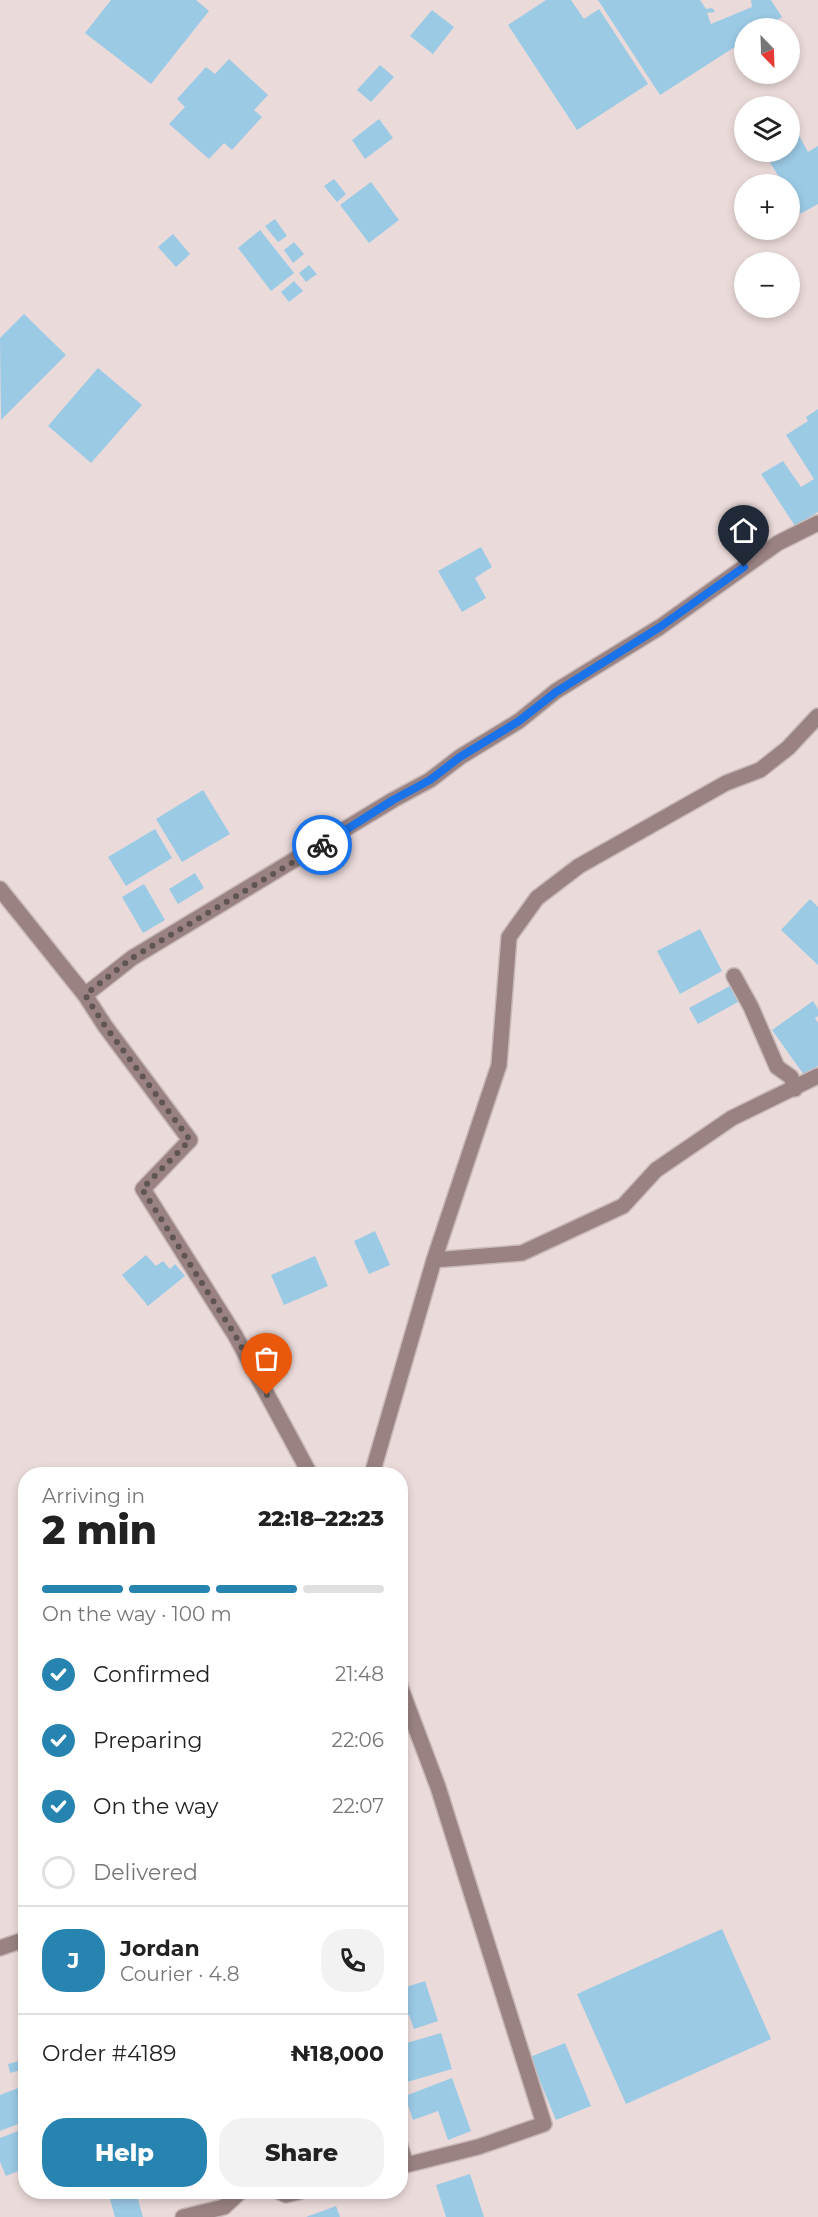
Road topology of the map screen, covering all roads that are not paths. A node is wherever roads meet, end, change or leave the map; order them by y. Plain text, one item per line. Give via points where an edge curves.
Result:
1 (818, 523) edge
2 (818, 716) edge
3 (0, 889) edge
4 (734, 976) dead end
5 (85, 995) junction
6 (818, 1076) edge
7 (795, 1089) junction
8 (434, 1260) junction
9 (306, 1467) edge
10 (374, 1467) edge
11 (408, 1707) edge
12 (18, 1942) edge
13 (0, 1948) edge
14 (408, 2164) edge
15 (233, 2199) edge
16 (183, 2217) edge

1 - 5 street via 778,543 660,627 556,692 430,780 132,958
2 - 8 street via 760,770 726,783 579,866 537,898 509,937 499,1065
3 - 5 street
4 - 7 street via 777,1067 791,1077
5 - 9 street via 190,1140 142,1189 235,1335
6 - 7 street
7 - 8 street via 732,1118 656,1170 623,1206 522,1253
8 - 10 street
11 - 14 street via 438,1787 544,2124 478,2147
12 - 13 street
15 - 16 street via 224,2207

